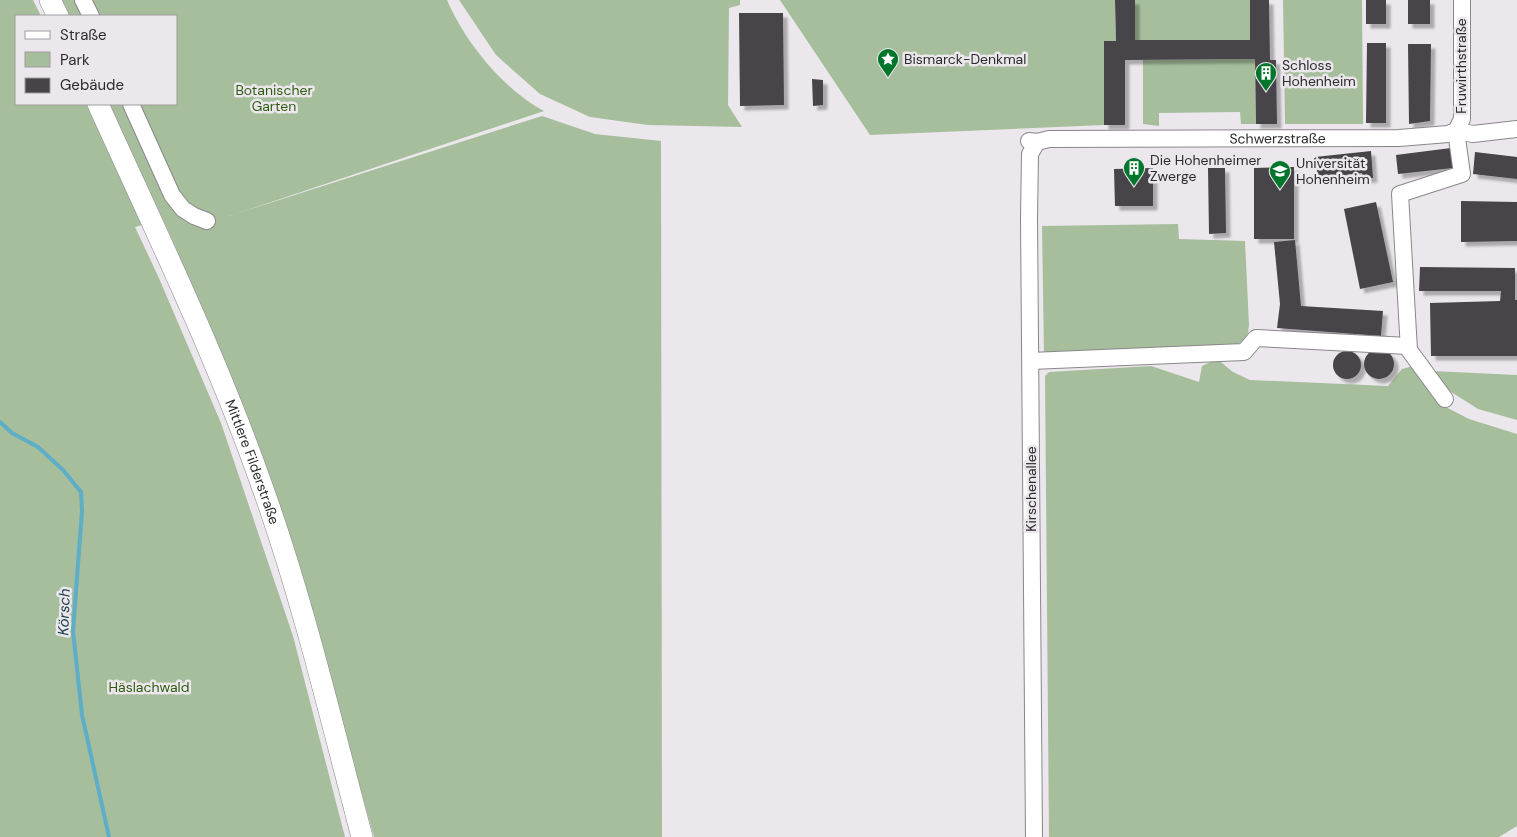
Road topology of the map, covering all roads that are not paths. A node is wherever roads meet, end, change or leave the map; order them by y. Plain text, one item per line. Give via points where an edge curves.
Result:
1 (50, 0) edge
2 (84, 0) edge
3 (1462, 0) edge
4 (58, 15) edge
5 (91, 15) edge
6 (98, 105) edge
7 (131, 105) edge
8 (1517, 129) edge
9 (1456, 130) junction
10 (1033, 142) joint
11 (207, 221) dead end
12 (1408, 346) junction
13 (1031, 362) junction
14 (1445, 399) dead end
15 (362, 837) edge
16 (1034, 837) edge

1 - 4 main road
2 - 5 street
3 - 9 street, Fruwirthstraße via 1462,119
6 - 15 main road, Mittlere Filderstraße via 202,335 263,487 286,556
7 - 11 street via 172,195 183,209
8 - 9 street, Schwerzstraße via 1473,134
9 - 10 street, Schwerzstraße via 1448,134 1399,138 1085,138
9 - 12 street via 1462,174 1400,194
10 - 13 street, Kirschenallee via 1030,154
12 - 13 street via 1256,338 1244,352
12 - 14 street
13 - 16 street, Kirschenallee

